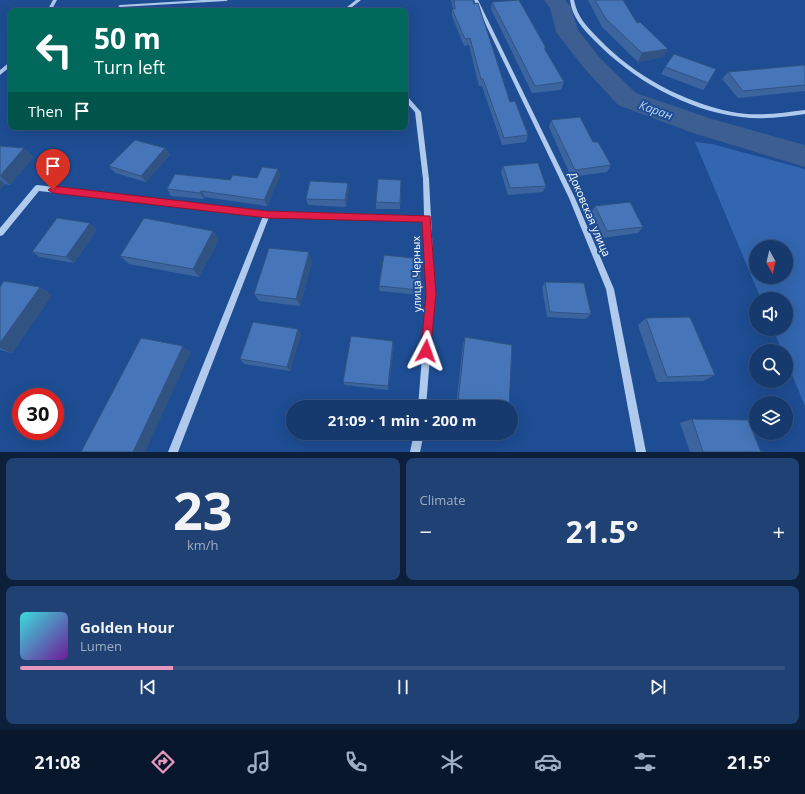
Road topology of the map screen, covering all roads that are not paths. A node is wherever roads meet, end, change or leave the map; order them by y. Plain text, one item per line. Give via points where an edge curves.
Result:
1 (226, 0) edge
2 (359, 0) edge
3 (476, 0) edge
4 (572, 0) edge
5 (120, 6) dead end
6 (348, 8) edge
7 (8, 65) edge
8 (0, 72) edge
9 (408, 100) edge
10 (805, 112) edge
11 (267, 214) junction
12 (427, 219) junction
13 (0, 233) edge
14 (423, 400) edge
15 (417, 440) edge
16 (173, 452) edge
17 (415, 452) edge
18 (641, 452) edge

1 - 5 street
2 - 6 street
3 - 18 street, Доковская улица via 572,198 610,289
4 - 10 street via 573,9 583,24 604,48 653,84 702,106 733,114 769,116
7 - 8 street
9 - 12 street, улица Черных via 418,112 426,179
11 - 12 street
11 - 13 street via 37,188
11 - 16 street
12 - 14 street, улица Черных via 431,294
15 - 17 street

